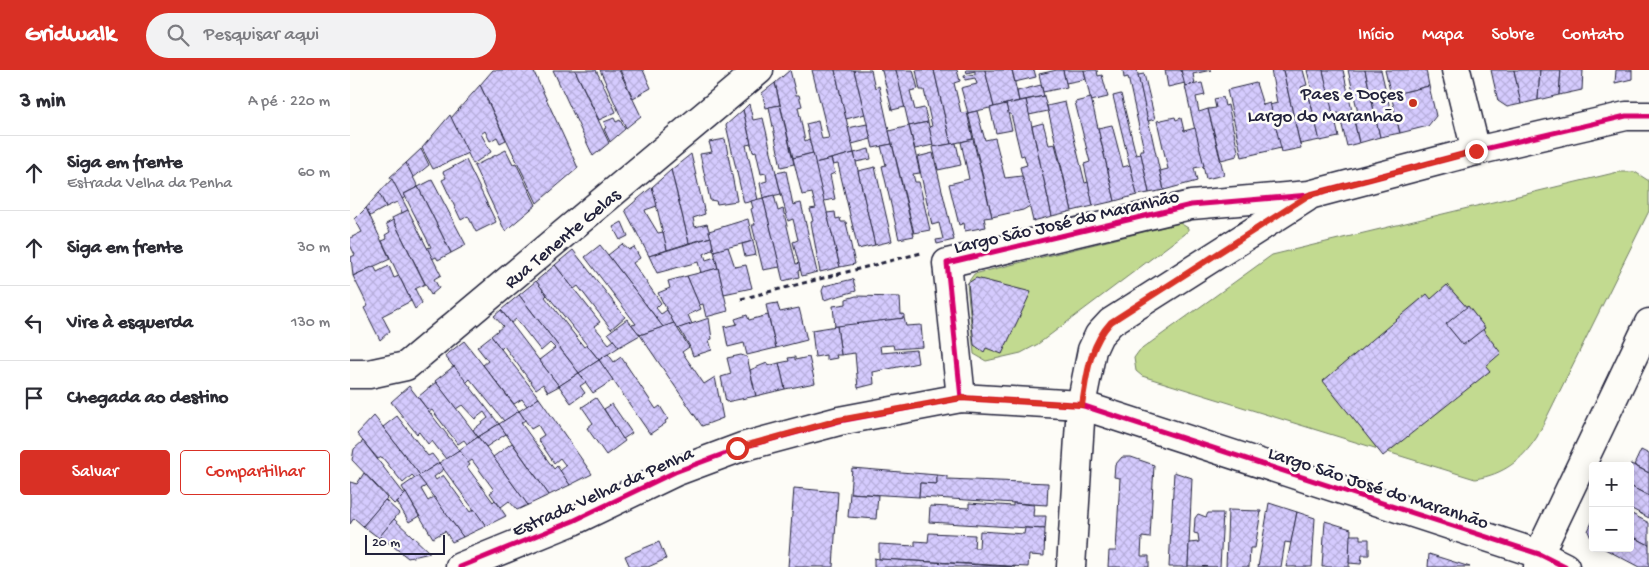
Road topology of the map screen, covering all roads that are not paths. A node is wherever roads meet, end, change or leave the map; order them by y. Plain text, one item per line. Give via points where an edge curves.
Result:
1 (759, 70) edge
2 (1456, 70) edge
3 (1649, 116) edge
4 (1476, 151) junction
5 (1309, 195) junction
6 (1649, 324) edge
7 (350, 374) edge
8 (961, 398) junction
9 (1082, 405) junction
10 (1539, 560) edge
11 (460, 567) edge
12 (1071, 567) edge
13 (1565, 567) edge

1 - 7 street, Rua Tenente Gelas via 406,366 368,374
2 - 4 street
3 - 4 street, Largo São José do Maranhão via 1626,116
4 - 5 street, Largo São José do Maranhão
5 - 8 street, Largo São José do Maranhão via 1190,205 946,263
5 - 9 street, Largo São José do Maranhão via 1111,322 1099,335 1092,350
6 - 10 street
8 - 9 street, Largo São José do Maranhão
8 - 11 street, Estrada Velha da Penha via 839,420 742,447 675,472 573,521
9 - 10 street, Largo São José do Maranhão
9 - 12 street
10 - 13 street, Largo São José do Maranhão

